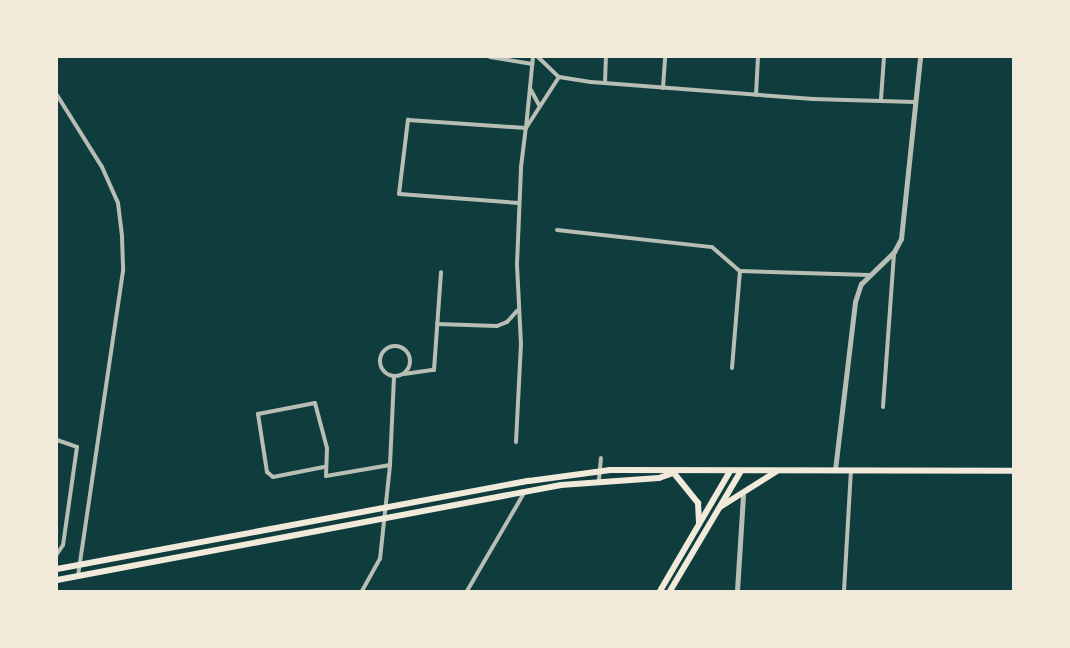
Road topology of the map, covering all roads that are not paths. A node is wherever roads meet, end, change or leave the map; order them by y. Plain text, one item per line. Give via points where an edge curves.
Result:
1 (490, 57) edge
2 (533, 57) edge
3 (538, 57) edge
4 (544, 57) edge
5 (606, 57) edge
6 (665, 57) edge
7 (758, 57) edge
8 (884, 57) edge
9 (920, 57) edge
10 (544, 63) junction
11 (532, 64) junction
12 (559, 77) junction
13 (605, 83) junction
14 (663, 88) junction
15 (530, 90) junction
16 (57, 95) edge
17 (756, 95) junction
18 (881, 99) junction
19 (915, 102) junction
20 (539, 105) junction
21 (526, 128) junction
22 (519, 203) junction
23 (557, 230) dead end
24 (894, 252) junction
25 (740, 271) junction
26 (441, 272) dead end
27 (870, 275) junction
28 (517, 311) junction
29 (437, 324) junction
30 (732, 368) dead end
31 (404, 374) junction
32 (394, 376) junction
33 (883, 408) dead end
34 (57, 440) edge
35 (516, 442) dead end
36 (600, 458) dead end
37 (390, 465) junction
38 (324, 467) junction
39 (834, 470) junction
40 (851, 470) junction
41 (599, 471) junction
42 (730, 471) junction
43 (741, 471) junction
44 (778, 471) junction
45 (1013, 471) edge
46 (673, 472) junction
47 (599, 480) junction
48 (529, 481) junction
49 (527, 492) junction
50 (743, 496) junction
51 (386, 507) junction
52 (719, 507) junction
53 (384, 518) junction
54 (699, 523) junction
55 (57, 554) edge
56 (77, 565) junction
57 (57, 569) edge
58 (78, 576) junction
59 (57, 580) edge
60 (362, 591) edge
61 (467, 591) edge
62 (660, 591) edge
63 (670, 591) edge
64 (737, 591) edge
65 (844, 591) edge

1 - 11 street
2 - 11 street
3 - 10 street
4 - 10 street
5 - 13 street
6 - 14 street
7 - 17 street
8 - 18 street
9 - 19 street
10 - 12 street
11 - 15 street
12 - 13 street
12 - 20 street
13 - 14 street
14 - 17 street
15 - 20 street
15 - 21 street
16 - 56 street via 102,167 118,203 122,237 123,271
17 - 18 street
18 - 19 street
19 - 24 street via 901,239
20 - 21 street
21 - 22 street
21 - 22 street via 408,120 399,194
22 - 28 street
23 - 25 street via 712,247
24 - 27 street
24 - 33 street
25 - 27 street
25 - 30 street
26 - 29 street
27 - 39 street via 861,284 855,302
28 - 29 street via 497,326
28 - 35 street via 521,344
29 - 31 street via 434,370
31 - 32 street
31 - 32 street via 409,358 404,349 391,347 383,353 381,365
32 - 37 street
34 - 55 street via 77,447 63,545
36 - 41 street
37 - 38 street via 326,476
37 - 51 street
38 - 38 street via 327,448 315,403 258,414 267,472 273,477
39 - 40 main road
39 - 44 main road
40 - 45 main road
40 - 65 street
41 - 46 main road
41 - 47 street
41 - 48 main road
42 - 43 main road
42 - 46 main road
42 - 54 main road
43 - 44 main road
43 - 52 main road
44 - 50 main road
46 - 47 main road via 659,478
46 - 54 main road via 698,503
47 - 49 main road
48 - 49 main road
48 - 51 main road
49 - 53 main road
49 - 61 street
50 - 52 main road
50 - 64 street
51 - 53 street
51 - 56 main road
52 - 63 main road
53 - 58 main road
53 - 60 street via 380,559
54 - 62 main road
56 - 57 main road
56 - 58 street
58 - 59 main road

